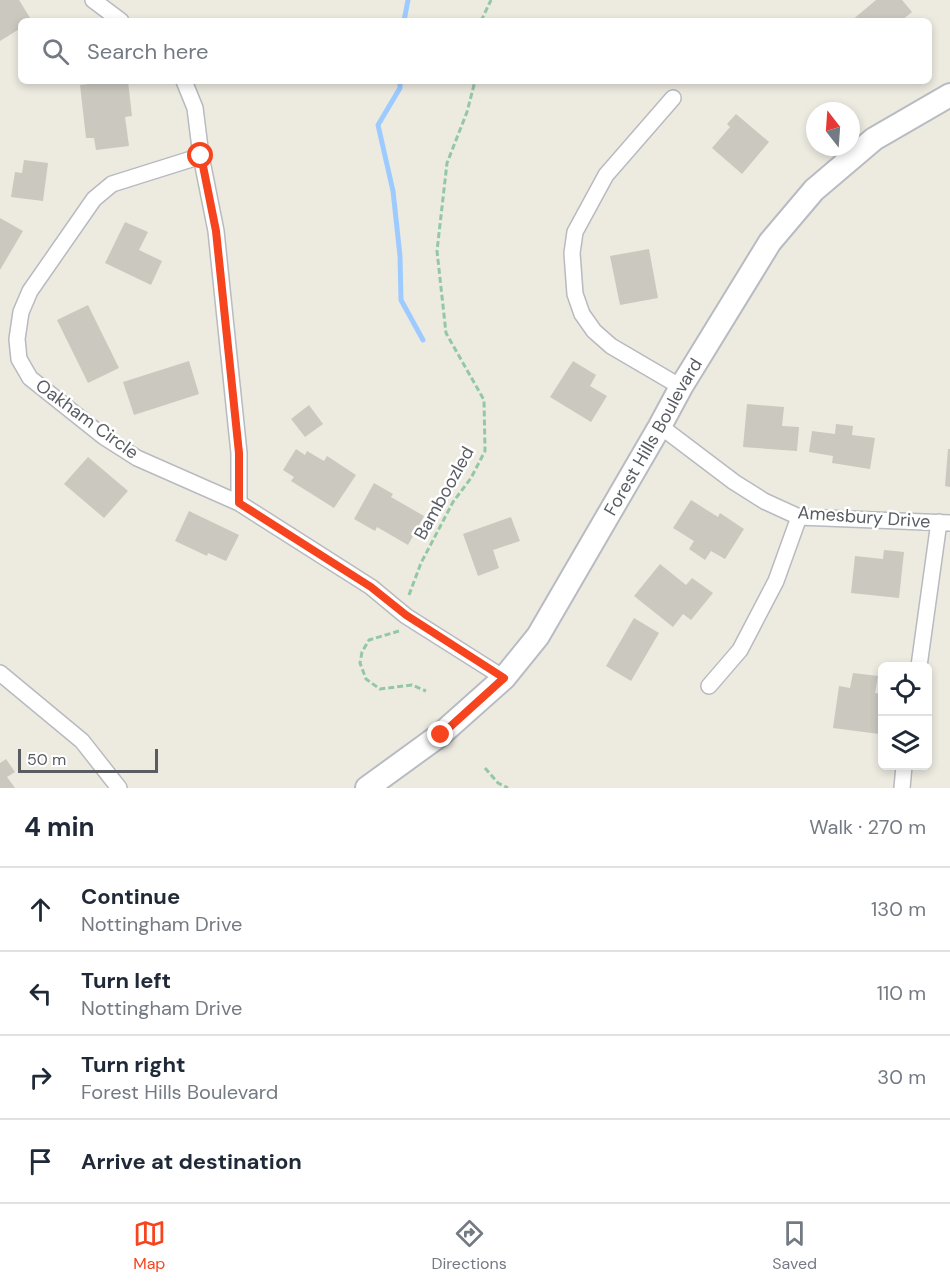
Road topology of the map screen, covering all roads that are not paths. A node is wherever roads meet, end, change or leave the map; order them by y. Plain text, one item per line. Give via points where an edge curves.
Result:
1 (93, 0) edge
2 (117, 18) edge
3 (184, 84) edge
4 (950, 95) edge
5 (673, 98) dead end
6 (201, 156) junction
7 (681, 387) junction
8 (660, 426) junction
9 (239, 503) junction
10 (799, 517) junction
11 (945, 523) edge
12 (920, 662) edge
13 (0, 673) edge
14 (504, 678) junction
15 (709, 686) dead end
16 (904, 770) edge
17 (119, 788) edge
18 (367, 788) edge
19 (902, 788) edge

1 - 2 street
3 - 6 street via 195,108
4 - 7 main road, Forest Hills Boulevard via 874,139 814,190 770,242
5 - 7 street via 606,175 575,232 572,253 575,294 594,332
6 - 9 street via 216,231 239,453
6 - 9 street, Oakham Circle via 112,184 94,199 30,291 16,339 30,378 104,437 137,458
7 - 8 main road, Forest Hills Boulevard
8 - 10 street, Amesbury Drive via 764,501
8 - 14 main road, Forest Hills Boulevard via 538,636
9 - 14 street, Oakham Circle
10 - 11 street, Amesbury Drive
10 - 15 street via 776,581 740,650
11 - 12 street
13 - 17 street via 82,741
14 - 18 main road, Forest Hills Boulevard via 441,735
16 - 19 street

